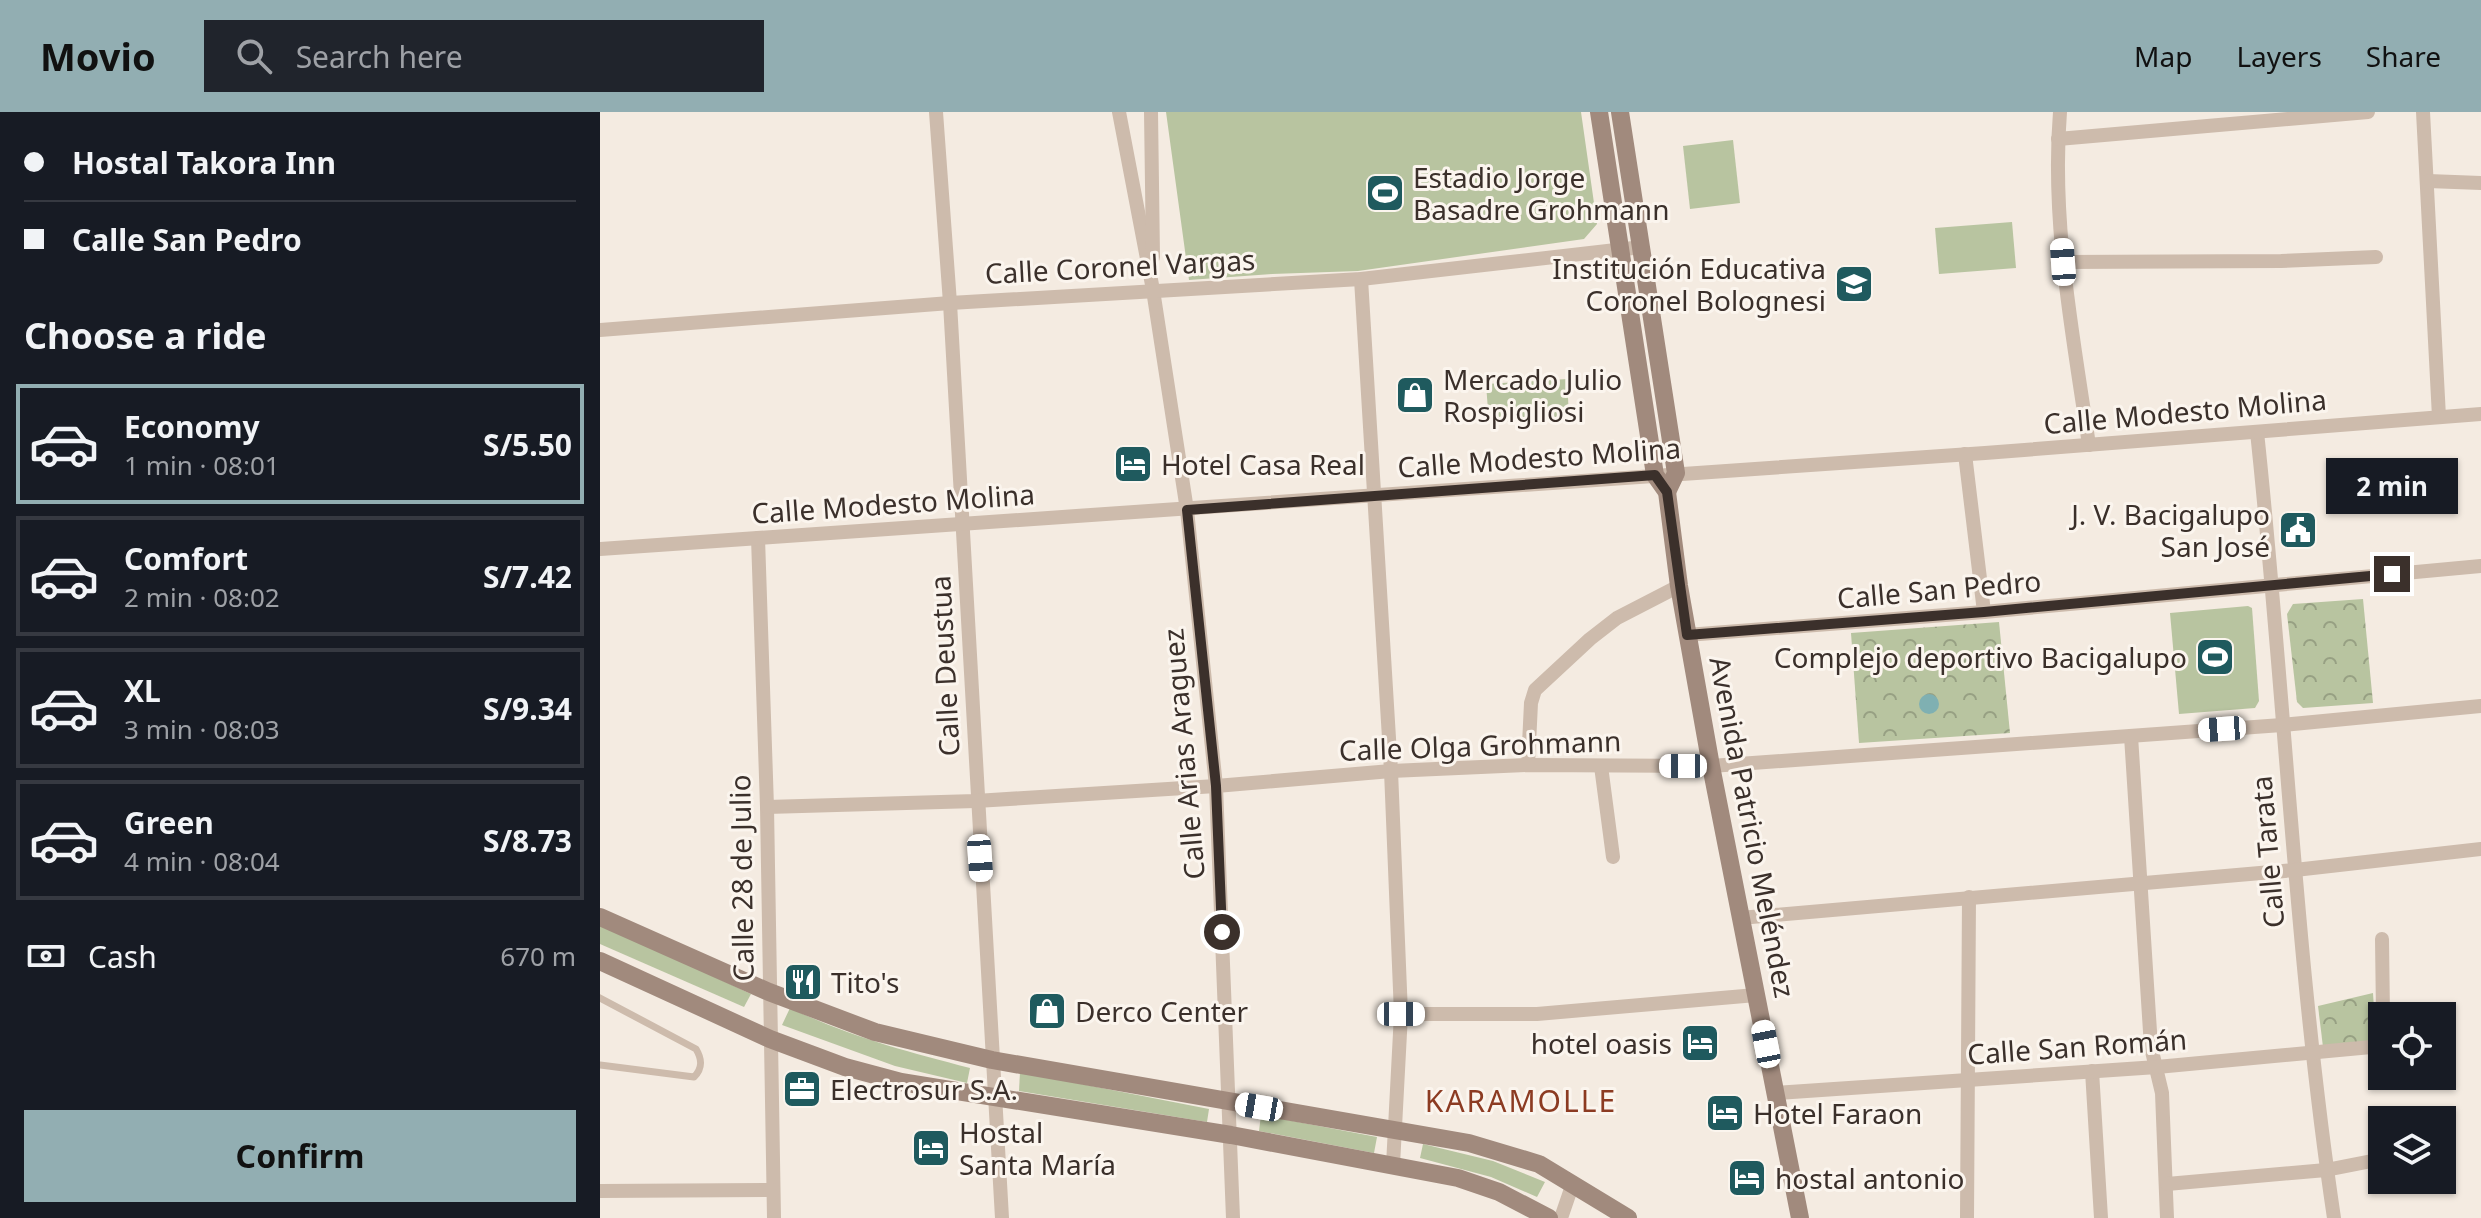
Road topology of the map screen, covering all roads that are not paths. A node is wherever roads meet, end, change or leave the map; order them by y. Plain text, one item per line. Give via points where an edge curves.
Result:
1 (936, 112) edge
2 (1119, 112) edge
3 (1151, 112) edge
4 (1599, 112) edge
5 (1620, 112) edge
6 (2060, 112) edge
7 (2368, 112) edge
8 (2423, 112) edge
9 (2256, 117) edge
10 (2058, 139) junction
11 (2428, 181) junction
12 (2481, 183) edge
13 (1633, 190) junction
14 (1610, 191) junction
15 (1642, 247) junction
16 (1619, 249) junction
17 (2376, 257) dead end
18 (2063, 262) junction
19 (1361, 279) junction
20 (1153, 290) junction
21 (950, 303) junction
22 (600, 330) edge
23 (2481, 414) edge
24 (2439, 417) junction
25 (2257, 432) junction
26 (2089, 445) junction
27 (1965, 454) junction
28 (1676, 473) junction
29 (1655, 475) junction
30 (1667, 492) junction
31 (1373, 494) junction
32 (1187, 510) junction
33 (962, 524) junction
34 (758, 538) junction
35 (600, 549) edge
36 (2481, 566) edge
37 (2273, 583) junction
38 (1679, 586) junction
39 (1984, 612) junction
40 (1687, 635) junction
41 (2481, 706) edge
42 (2282, 725) junction
43 (2131, 736) junction
44 (1528, 765) junction
45 (1601, 766) junction
46 (1711, 766) junction
47 (1391, 771) junction
48 (1216, 786) junction
49 (976, 801) junction
50 (767, 807) junction
51 (2481, 849) edge
52 (1613, 857) dead end
53 (2295, 870) junction
54 (2140, 883) junction
55 (1969, 897) junction
56 (600, 917) edge
57 (1740, 918) junction
58 (2382, 939) dead end
59 (600, 961) edge
60 (769, 992) junction
61 (1756, 995) junction
62 (600, 998) edge
63 (2383, 1002) edge
64 (1401, 1014) junction
65 (770, 1039) junction
66 (2368, 1048) edge
67 (2311, 1054) junction
68 (992, 1060) junction
69 (600, 1065) edge
70 (2157, 1067) junction
71 (2092, 1071) junction
72 (1970, 1079) junction
73 (1776, 1093) junction
74 (994, 1098) junction
75 (1229, 1101) junction
76 (1395, 1131) junction
77 (1231, 1135) junction
78 (2368, 1162) edge
79 (1393, 1165) junction
80 (2326, 1170) junction
81 (1573, 1183) junction
82 (2167, 1184) junction
83 (773, 1190) junction
84 (600, 1191) edge
85 (774, 1218) edge
86 (1002, 1218) edge
87 (1233, 1218) edge
88 (1549, 1218) edge
89 (1561, 1218) edge
90 (1628, 1218) edge
91 (1800, 1218) edge
92 (1967, 1218) edge
93 (2101, 1218) edge
94 (2167, 1218) edge
95 (2334, 1218) edge

1 - 21 street, Calle Deustua
2 - 20 street, Calle Arias Araguez
3 - 20 street, Calle Arias Araguez
4 - 14 main road, Avenida Patricio Meléndez
5 - 13 main road
6 - 10 street
7 - 9 street
8 - 11 street
9 - 10 street
10 - 18 street
11 - 12 street
11 - 24 street
13 - 14 main road
13 - 15 main road
14 - 16 main road, Avenida Patricio Meléndez
15 - 16 street, Calle Coronel Vargas
15 - 28 main road
16 - 19 street, Calle Coronel Vargas
16 - 29 main road, Avenida Patricio Meléndez
17 - 18 street
18 - 26 street
19 - 20 street, Calle Coronel Vargas
19 - 31 street
20 - 21 street, Calle Coronel Vargas
20 - 32 street, Calle Arias Araguez
21 - 22 street, Calle Coronel Vargas
21 - 33 street, Calle Deustua
23 - 24 street, Calle Modesto Molina
24 - 25 street, Calle Modesto Molina
25 - 26 street, Calle Modesto Molina
25 - 37 street, Calle Tarata
26 - 27 street, Calle Modesto Molina
27 - 28 street, Calle Modesto Molina
27 - 39 street
28 - 29 street, Calle Modesto Molina
28 - 30 main road
29 - 30 main road, Avenida Patricio Meléndez
29 - 31 street, Calle Modesto Molina
30 - 38 main road, Avenida Patricio Meléndez
31 - 32 street, Calle Modesto Molina
31 - 47 street
32 - 33 street, Calle Modesto Molina
32 - 48 street, Calle Arias Araguez
33 - 34 street, Calle Modesto Molina
33 - 49 street, Calle Deustua
34 - 35 street, Calle Modesto Molina
34 - 50 street, Calle 28 de Julio
36 - 37 street, Calle San Pedro
37 - 39 street, Calle San Pedro
37 - 42 street, Calle Tarata
38 - 40 main road, Avenida Patricio Meléndez
38 - 44 street via 1617,618 1535,690
39 - 40 street, Calle San Pedro
40 - 46 main road, Avenida Patricio Meléndez
41 - 42 street, Calle Olga Grohmann
42 - 43 street, Calle Olga Grohmann
42 - 53 street, Calle Tarata
43 - 46 street, Calle Olga Grohmann
43 - 54 street
44 - 45 street, Calle Olga Grohmann
44 - 47 street, Calle Olga Grohmann
45 - 46 street, Calle Olga Grohmann
45 - 52 street
46 - 57 main road, Avenida Patricio Meléndez
47 - 48 street, Calle Olga Grohmann
47 - 64 street
48 - 49 street, Calle Olga Grohmann
48 - 75 street, Calle Arias Araguez
49 - 50 street, Calle Olga Grohmann
49 - 68 street, Calle Deustua
50 - 60 street, Calle 28 de Julio
51 - 53 street
53 - 54 street
53 - 67 street, Calle Tarata
54 - 55 street
54 - 70 street via 2151,1047
55 - 57 street
55 - 72 street
56 - 60 main road
57 - 61 main road, Avenida Patricio Meléndez
58 - 63 street
59 - 65 main road
60 - 65 street, Calle 28 de Julio
60 - 68 main road via 875,1032
61 - 64 street via 1537,1014
61 - 73 main road, Avenida Patricio Meléndez
62 - 69 lane via 696,1049 702,1059 694,1077
64 - 76 street
65 - 74 main road via 901,1082
65 - 83 street, Calle 28 de Julio
66 - 67 street, Calle San Román
67 - 70 street, Calle San Román
67 - 80 street, Calle Tarata
68 - 74 street, Calle Deustua
68 - 75 main road
70 - 71 street, Calle San Román
70 - 82 street
71 - 72 street, Calle San Román
71 - 93 street
72 - 73 street, Calle San Román
72 - 92 street
73 - 91 main road, Avenida Patricio Meléndez
74 - 77 main road
74 - 86 street, Calle Deustua
75 - 76 main road
75 - 77 street, Calle Arias Araguez
76 - 79 street
76 - 81 main road via 1498,1151 1539,1164
77 - 79 main road
77 - 87 street, Calle Arias Araguez
78 - 80 street
79 - 88 main road via 1458,1178
80 - 82 street
80 - 95 street, Calle Tarata
81 - 89 street
81 - 90 main road
82 - 94 street
83 - 84 street
83 - 85 street, Calle 28 de Julio

